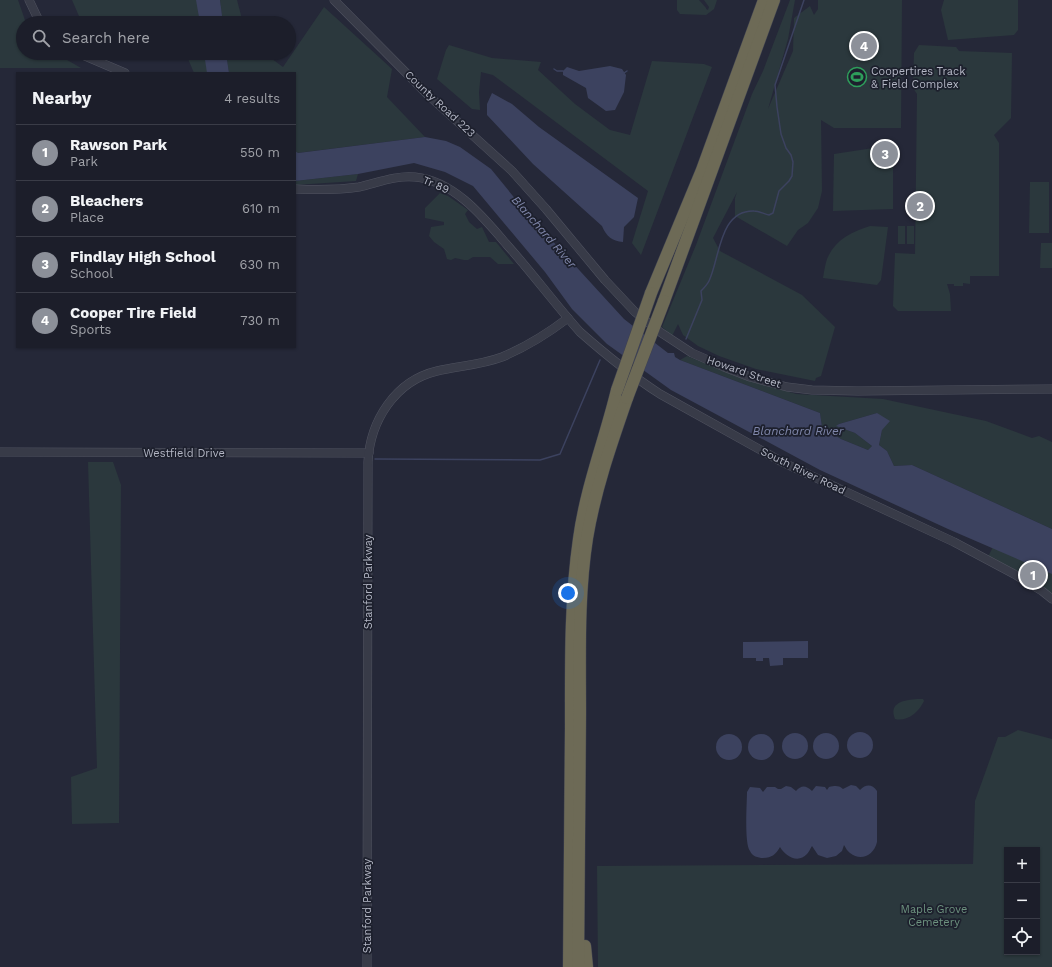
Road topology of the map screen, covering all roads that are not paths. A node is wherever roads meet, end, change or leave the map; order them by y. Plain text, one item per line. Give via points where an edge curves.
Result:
1 (29, 0) edge
2 (334, 0) edge
3 (760, 0) edge
4 (764, 0) edge
5 (774, 0) edge
6 (781, 0) edge
7 (37, 16) edge
8 (749, 41) junction
9 (94, 60) edge
10 (123, 72) edge
11 (747, 74) junction
12 (296, 189) edge
13 (546, 209) joint
14 (524, 264) joint
15 (568, 318) junction
16 (1052, 389) edge
17 (0, 452) edge
18 (369, 453) junction
19 (1052, 599) edge
20 (579, 892) junction
21 (570, 906) junction
22 (367, 967) edge
23 (565, 967) edge
24 (569, 967) edge
25 (578, 967) edge
26 (587, 967) edge

1 - 7 street
2 - 13 street, County Road 223 via 428,94 512,171
3 - 8 highway
4 - 8 highway
5 - 11 highway
6 - 11 highway
8 - 21 highway, bridge via 617,390 586,499 579,537 572,613
9 - 10 street
11 - 20 highway, bridge via 627,398 597,489 591,517 584,559 580,636
12 - 14 street, Tr 89 via 342,189 406,177 423,178 454,193 475,209
13 - 16 street, Howard Street via 635,312 692,353 750,377 787,387 824,391
14 - 15 street, South River Road
15 - 18 street, Stanford Parkway via 537,340 502,357 436,371 412,382 393,398 382,412
15 - 19 street, South River Road via 596,346 660,394 784,463 954,542 1014,574
17 - 18 street, Westfield Drive
18 - 22 street, Stanford Parkway
20 - 25 highway
20 - 26 highway
21 - 23 highway
21 - 24 highway

